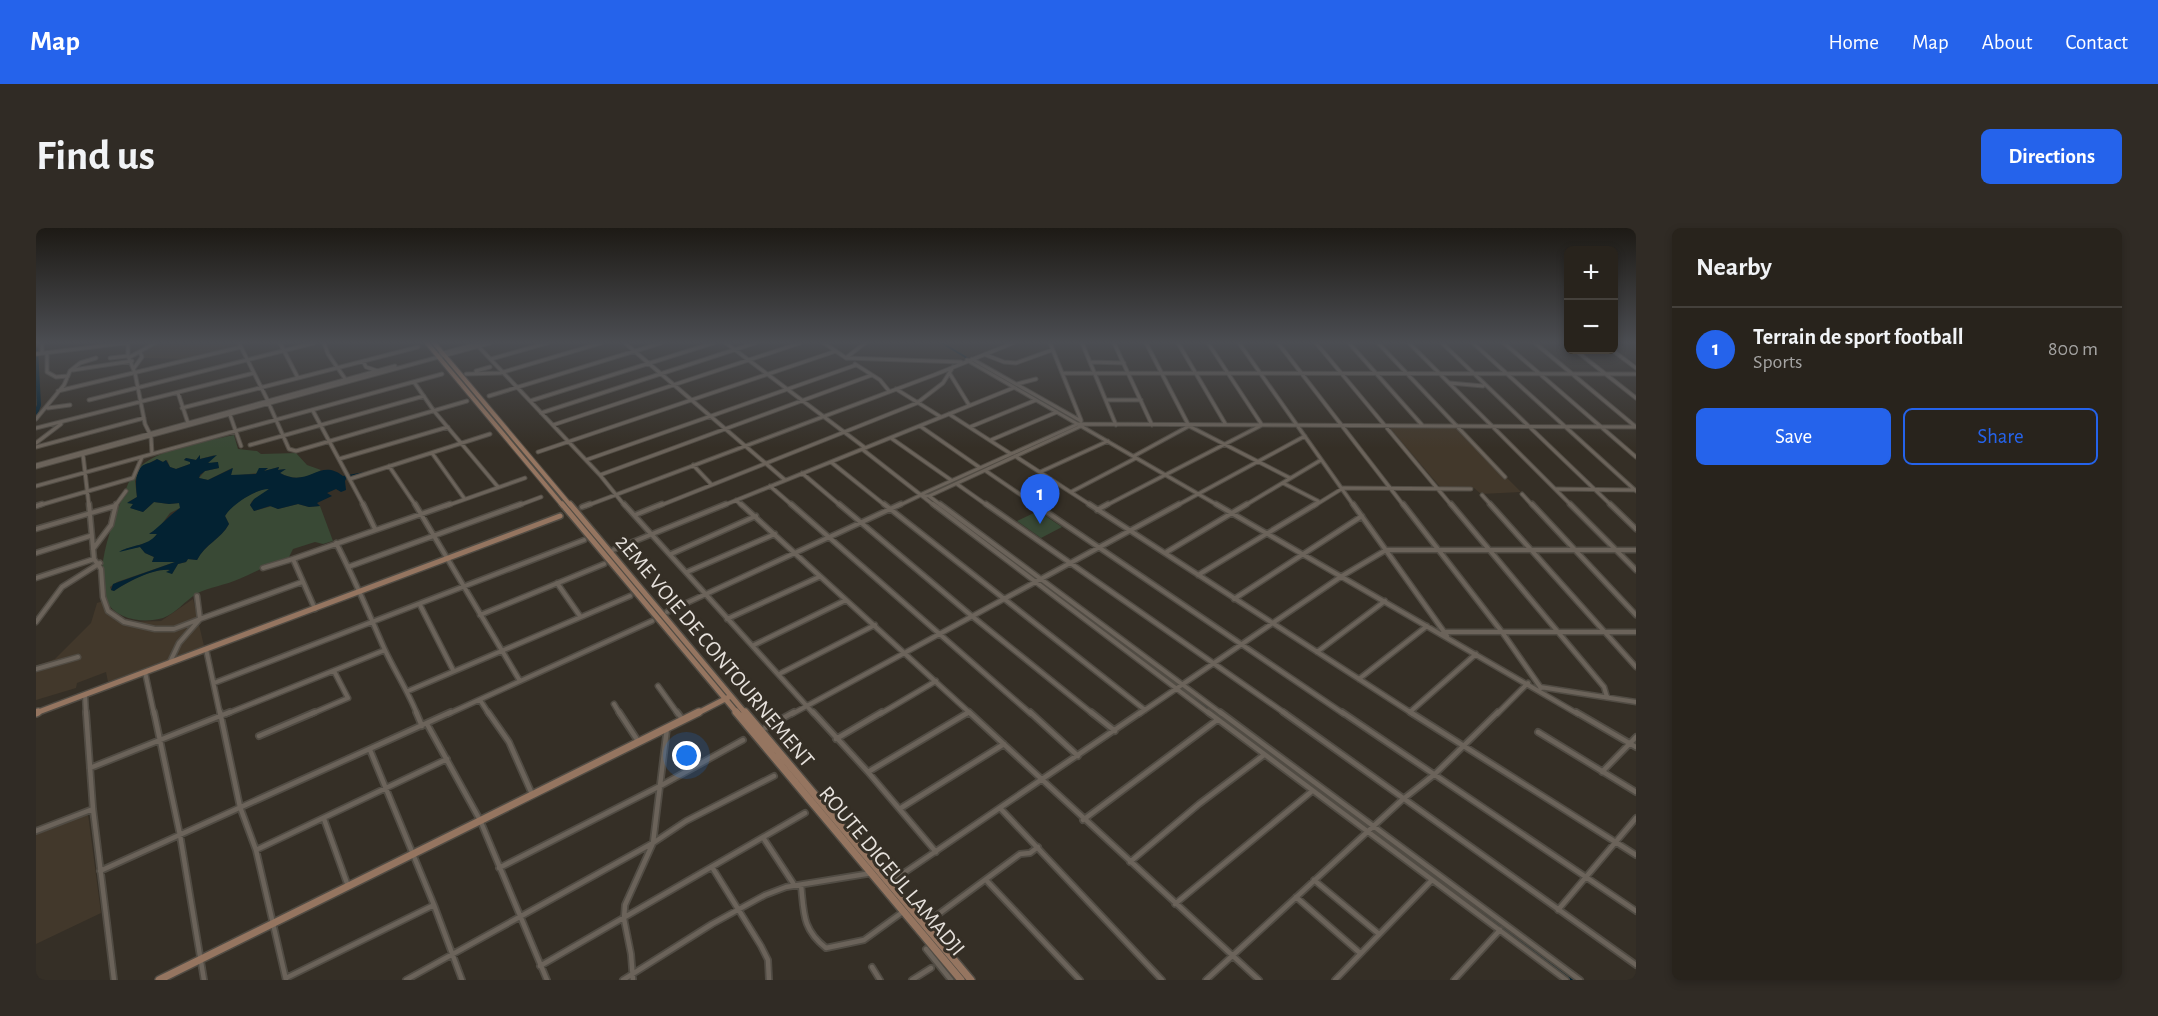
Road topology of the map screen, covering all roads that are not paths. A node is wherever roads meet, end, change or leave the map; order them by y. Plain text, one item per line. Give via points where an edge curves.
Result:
1 (67, 378) edge
2 (117, 378) edge
3 (136, 378) edge
4 (174, 378) edge
5 (235, 378) edge
6 (256, 378) edge
7 (298, 378) edge
8 (353, 378) edge
9 (358, 378) edge
10 (428, 378) edge
11 (460, 378) edge
12 (507, 378) edge
13 (546, 378) edge
14 (602, 378) edge
15 (649, 378) edge
16 (666, 378) edge
17 (694, 378) edge
18 (753, 378) edge
19 (771, 378) edge
20 (817, 378) edge
21 (864, 378) edge
22 (875, 378) edge
23 (922, 378) edge
24 (946, 378) edge
25 (953, 378) edge
26 (1002, 378) edge
27 (1064, 378) edge
28 (1097, 378) edge
29 (1131, 378) edge
30 (1165, 378) edge
31 (1199, 378) edge
32 (1232, 378) edge
33 (1264, 378) edge
34 (1306, 378) edge
35 (1345, 378) edge
36 (1380, 378) edge
37 (1412, 378) edge
38 (1444, 378) edge
39 (1477, 378) edge
40 (1511, 378) edge
41 (1544, 378) edge
42 (1578, 378) edge
43 (1611, 378) edge
44 (346, 380) joint
45 (1036, 380) dead end
46 (414, 382) junction
47 (1449, 383) junction
48 (674, 385) junction
49 (1015, 386) junction
50 (1485, 386) junction
51 (138, 387) junction
52 (517, 387) junction
53 (259, 388) junction
54 (896, 388) junction
55 (786, 389) junction
56 (889, 391) junction
57 (58, 392) junction
58 (178, 393) junction
59 (424, 396) junction
60 (489, 396) dead end
61 (1636, 398) edge
62 (1036, 399) junction
63 (88, 400) dead end
64 (691, 400) junction
65 (1106, 400) junction
66 (1141, 400) junction
67 (466, 401) dead end
68 (530, 401) junction
69 (802, 401) junction
70 (141, 403) junction
71 (268, 403) junction
72 (917, 403) junction
73 (70, 405) dead end
74 (969, 405) junction
75 (48, 408) junction
76 (182, 408) junction
77 (313, 411) junction
78 (434, 411) junction
79 (1057, 412) junction
80 (541, 413) junction
81 (949, 414) junction
82 (230, 415) junction
83 (711, 416) junction
84 (822, 416) junction
85 (941, 417) junction
86 (36, 418) edge
87 (144, 418) junction
88 (275, 421) junction
89 (62, 423) junction
90 (188, 423) junction
91 (1080, 424) junction
92 (1116, 425) junction
93 (1152, 425) junction
94 (1297, 425) junction
95 (321, 426) junction
96 (553, 426) junction
97 (920, 426) junction
98 (1190, 426) junction
99 (1226, 426) junction
100 (1262, 426) junction
101 (1342, 426) junction
102 (1387, 426) junction
103 (1422, 426) junction
104 (1457, 426) junction
105 (1493, 426) junction
106 (448, 427) junction
107 (970, 427) junction
108 (1529, 427) junction
109 (1600, 427) junction
110 (1636, 427) edge
111 (36, 428) edge
112 (1566, 428) junction
113 (726, 429) junction
114 (236, 432) junction
115 (843, 432) junction
116 (490, 434) dead end
117 (150, 435) junction
118 (1305, 436) junction
119 (283, 437) junction
120 (891, 437) junction
121 (990, 440) junction
122 (1108, 441) junction
123 (330, 442) junction
124 (568, 442) junction
125 (461, 443) junction
126 (1226, 444) junction
127 (36, 445) edge
128 (250, 445) dead end
129 (242, 446) dead end
130 (745, 446) junction
131 (863, 448) junction
132 (538, 452) dead end
133 (432, 453) junction
134 (152, 454) junction
135 (83, 455) junction
136 (1013, 455) junction
137 (142, 457) junction
138 (1135, 457) junction
139 (1636, 458) edge
140 (339, 459) junction
141 (1321, 459) junction
142 (586, 460) junction
143 (1257, 460) junction
144 (831, 462) junction
145 (765, 463) junction
146 (693, 465) junction
147 (36, 466) edge
148 (389, 466) junction
149 (980, 468) junction
150 (986, 471) junction
151 (83, 473) junction
152 (1040, 473) junction
153 (802, 474) junction
154 (600, 475) junction
155 (1166, 475) junction
156 (1505, 477) dead end
157 (525, 478) dead end
158 (1290, 478) junction
159 (350, 479) junction
160 (785, 480) junction
161 (952, 480) junction
162 (1283, 483) junction
163 (711, 484) junction
164 (957, 484) junction
165 (36, 486) edge
166 (770, 486) junction
167 (498, 488) junction
168 (1343, 488) junction
169 (1391, 488) junction
170 (1440, 489) junction
171 (1471, 489) dead end
172 (1555, 489) junction
173 (1594, 490) junction
174 (1635, 490) edge
175 (126, 491) dead end
176 (88, 492) junction
177 (1071, 492) junction
178 (1196, 493) junction
179 (614, 494) junction
180 (1522, 494) dead end
181 (921, 495) junction
182 (1482, 495) dead end
183 (929, 496) junction
184 (541, 497) dead end
185 (464, 498) junction
186 (736, 500) junction
187 (1319, 501) junction
188 (36, 506) edge
189 (115, 506) junction
190 (582, 507) dead end
191 (892, 510) junction
192 (1097, 510) junction
193 (422, 513) junction
194 (88, 514) junction
195 (1233, 514) junction
196 (635, 515) junction
197 (560, 516) dead end
198 (756, 516) junction
199 (1362, 516) junction
200 (862, 523) junction
201 (36, 529) edge
202 (375, 529) junction
203 (1636, 529) edge
204 (1129, 530) junction
205 (1266, 533) junction
206 (651, 534) junction
207 (775, 534) junction
208 (434, 535) junction
209 (90, 536) junction
210 (830, 537) junction
211 (584, 540) dead end
212 (336, 543) junction
213 (1099, 547) junction
214 (1438, 548) junction
215 (1488, 549) junction
216 (1532, 549) junction
217 (1574, 549) junction
218 (92, 550) junction
219 (613, 550) dead end
220 (1386, 550) junction
221 (1616, 550) junction
222 (1636, 550) edge
223 (36, 553) edge
224 (1164, 553) junction
225 (671, 554) junction
226 (797, 554) junction
227 (1304, 554) junction
228 (94, 559) junction
229 (292, 559) junction
230 (448, 560) junction
231 (100, 563) junction
232 (1070, 563) junction
233 (604, 564) dead end
234 (348, 567) junction
235 (263, 568) dead end
236 (1636, 570) edge
237 (687, 572) junction
238 (1198, 575) junction
239 (1342, 576) junction
240 (819, 577) junction
241 (36, 578) edge
242 (1037, 581) junction
243 (302, 582) junction
244 (557, 583) junction
245 (464, 587) junction
246 (361, 591) junction
247 (706, 593) junction
248 (197, 596) dead end
249 (630, 596) dead end
250 (1006, 599) junction
251 (1234, 599) junction
252 (846, 600) junction
253 (1385, 601) junction
254 (420, 604) junction
255 (315, 609) junction
256 (667, 612) dead end
257 (480, 615) junction
258 (1636, 615) edge
259 (580, 616) junction
260 (973, 616) junction
261 (200, 619) junction
262 (726, 619) junction
263 (652, 621) dead end
264 (36, 622) edge
265 (374, 623) junction
266 (1273, 623) junction
267 (875, 625) junction
268 (1427, 626) junction
269 (1443, 632) junction
270 (1502, 632) junction
271 (1558, 632) junction
272 (1604, 632) junction
273 (1636, 632) edge
274 (941, 633) junction
275 (1448, 638) junction
276 (1242, 644) junction
277 (754, 645) junction
278 (206, 649) junction
279 (502, 649) junction
280 (385, 650) junction
281 (1317, 652) junction
282 (906, 653) junction
283 (1476, 654) junction
284 (78, 657) dead end
285 (169, 663) junction
286 (1215, 663) junction
287 (1636, 667) edge
288 (36, 669) edge
289 (334, 670) junction
290 (453, 670) junction
291 (145, 672) junction
292 (781, 673) junction
293 (1359, 679) junction
294 (520, 681) junction
295 (936, 681) junction
296 (214, 683) junction
297 (1528, 683) junction
298 (657, 686) dead end
299 (1179, 687) junction
300 (1541, 688) junction
301 (408, 691) junction
302 (86, 695) junction
303 (729, 697) junction
304 (1607, 697) junction
305 (480, 700) junction
306 (1634, 703) edge
307 (614, 704) dead end
308 (806, 705) junction
309 (1145, 710) junction
310 (969, 712) junction
311 (1410, 712) junction
312 (36, 713) edge
313 (221, 716) junction
314 (683, 720) junction
315 (1217, 720) junction
316 (425, 725) junction
317 (667, 728) junction
318 (765, 728) dead end
319 (1115, 731) junction
320 (1538, 732) dead end
321 (259, 736) dead end
322 (1636, 737) edge
323 (836, 739) junction
324 (743, 740) dead end
325 (160, 741) junction
326 (638, 742) junction
327 (1629, 743) junction
328 (1004, 744) junction
329 (1463, 745) junction
330 (1636, 747) edge
331 (370, 750) junction
332 (1264, 755) junction
333 (1078, 756) junction
334 (447, 759) junction
335 (90, 768) junction
336 (868, 772) junction
337 (1602, 772) junction
338 (1435, 774) junction
339 (774, 776) dead end
340 (1043, 779) junction
341 (662, 785) junction
342 (385, 789) junction
343 (1311, 792) junction
344 (1636, 792) edge
345 (532, 794) junction
346 (1402, 800) junction
347 (240, 807) junction
348 (901, 808) junction
349 (1000, 808) junction
350 (93, 809) junction
351 (805, 813) dead end
352 (1636, 818) edge
353 (324, 819) junction
354 (1083, 819) junction
355 (480, 820) junction
356 (1370, 830) junction
357 (36, 831) edge
358 (180, 835) junction
359 (764, 839) junction
360 (1615, 842) junction
361 (653, 843) junction
362 (1038, 847) junction
363 (256, 850) junction
364 (936, 852) junction
365 (414, 854) junction
366 (1636, 855) edge
367 (1130, 862) junction
368 (712, 867) junction
369 (499, 868) junction
370 (100, 871) junction
371 (873, 873) junction
372 (1586, 877) junction
373 (986, 880) junction
374 (1314, 880) junction
375 (1432, 880) junction
376 (889, 883) junction
377 (793, 884) junction
378 (801, 885) junction
379 (349, 887) junction
380 (1296, 897) junction
381 (434, 904) junction
382 (1175, 904) junction
383 (739, 909) junction
384 (1558, 910) junction
385 (904, 911) junction
386 (1636, 911) edge
387 (519, 917) junction
388 (624, 919) junction
389 (272, 925) junction
390 (924, 925) junction
391 (1500, 930) junction
392 (1379, 934) junction
393 (926, 949) dead end
394 (1360, 953) junction
395 (453, 954) junction
396 (1233, 955) junction
397 (201, 960) junction
398 (1636, 965) edge
399 (540, 966) junction
400 (872, 967) dead end
401 (931, 968) dead end
402 (632, 977) edge
403 (286, 979) edge
404 (114, 980) edge
405 (159, 980) edge
406 (204, 980) edge
407 (406, 980) edge
408 (462, 980) edge
409 (547, 980) edge
410 (623, 980) edge
411 (769, 980) edge
412 (880, 980) edge
413 (912, 980) edge
414 (951, 980) edge
415 (961, 980) edge
416 (971, 980) edge
417 (1080, 980) edge
418 (1162, 980) edge
419 (1206, 980) edge
420 (1259, 980) edge
421 (1335, 980) edge
422 (1454, 980) edge
423 (1566, 980) edge
424 (1580, 980) edge

1 - 57 street
2 - 57 street
3 - 51 street
4 - 51 street
5 - 58 street
6 - 53 street
7 - 53 street
8 - 44 street
9 - 71 street
10 - 46 street
11 - 303 main road, 2EME VOIE DE CONTOURNEMENT
12 - 52 street
13 - 52 street
14 - 68 street
15 - 80 street
16 - 48 street
17 - 48 street
18 - 64 street
19 - 55 street
20 - 55 street
21 - 69 street
22 - 56 street
23 - 54 street
24 - 72 street
25 - 74 street
26 - 49 street
27 - 91 street
28 - 65 street
29 - 66 street
30 - 98 street
31 - 99 street
32 - 100 street
33 - 94 street
34 - 101 street
35 - 102 street
36 - 103 street
37 - 104 street
38 - 47 street
39 - 50 street
40 - 112 street
41 - 109 street
42 - 110 street
43 - 61 street
44 - 71 street
45 - 49 street
46 - 59 street
46 - 77 street
47 - 50 street
47 - 105 street
48 - 64 street
48 - 96 street
49 - 62 street
49 - 74 street
49 - 91 street
50 - 108 street
51 - 63 street
51 - 70 street
52 - 60 street
52 - 68 street
53 - 71 street
53 - 76 street
54 - 56 street
54 - 72 street
55 - 69 street
55 - 83 street
56 - 84 street
57 - 75 street
58 - 70 street
58 - 76 street
59 - 78 street
59 - 95 street
62 - 79 street
62 - 107 street
64 - 83 street
64 - 124 street
65 - 66 street
65 - 92 street
66 - 93 street
67 - 78 street
68 - 80 street
69 - 84 street
69 - 113 street
70 - 87 street
70 - 89 street
71 - 82 street
71 - 88 street
71 - 90 street
72 - 85 street
72 - 115 street
73 - 75 street
74 - 81 street
75 - 86 street
76 - 90 street
77 - 88 street
77 - 95 street
78 - 106 street
78 - 123 street
79 - 91 street
79 - 121 street
80 - 96 street
81 - 85 street
81 - 107 street
82 - 114 street
82 - 117 street
83 - 113 street
83 - 142 street
84 - 115 street
84 - 130 street
85 - 97 street
87 - 117 street
87 - 127 street
88 - 114 street
88 - 119 street
89 - 111 street
89 - 127 street
90 - 117 street
91 - 92 street
91 - 122 street
91 - 136 street
92 - 93 street
93 - 98 street
94 - 100 street
94 - 101 street
94 - 118 street
95 - 119 street
95 - 123 street
96 - 124 street
97 - 120 street
97 - 149 street
98 - 99 street
98 - 126 street
98 - 138 street
99 - 100 street
100 - 126 street
101 - 102 street
101 - 169 street
102 - 103 street
102 - 170 street
103 - 104 street
104 - 105 street
104 - 156 street
105 - 108 street
105 - 172 street
106 - 125 street
106 - 140 street
107 - 121 street
108 - 112 street
108 - 173 street
109 - 110 street
109 - 112 street
109 - 139 street
112 - 174 street
113 - 130 street
113 - 154 street
114 - 129 street
114 - 134 street
115 - 131 street
115 - 145 street
116 - 125 street
117 - 134 street
117 - 135 street
117 - 147 street
118 - 141 street
118 - 143 street
119 - 123 street via 289,449 296,451
119 - 128 street
120 - 131 street
120 - 161 street
121 - 136 street
122 - 138 street
122 - 152 street
123 - 140 street
124 - 132 street
124 - 142 street
125 - 133 street
125 - 167 street
126 - 143 street
126 - 155 street
130 - 145 street
130 - 146 street
131 - 144 street
131 - 181 street
133 - 148 street
133 - 185 street
134 - 137 street
135 - 147 street
135 - 151 street
136 - 149 street
136 - 150 street
136 - 152 street
137 - 151 street
137 - 176 street via 133,478
138 - 155 street
138 - 177 street
140 - 159 street
141 - 158 street
141 - 168 street
142 - 154 street
143 - 158 street
143 - 178 street
144 - 153 street
144 - 191 street
145 - 160 street
145 - 163 street
146 - 163 street
146 - 179 street
148 - 159 street
148 - 193 street
149 - 161 street
150 - 164 street
150 - 213 street
151 - 165 street
151 - 176 street
152 - 177 street
153 - 160 street
153 - 200 street
154 - 179 street
155 - 178 street
155 - 192 street
157 - 167 street
158 - 162 street
159 - 202 street
160 - 166 street
161 - 181 street
162 - 187 street
162 - 195 street
163 - 196 street
164 - 183 street
164 - 232 street
166 - 186 street
166 - 210 street
167 - 185 street
168 - 169 street
168 - 187 street
168 - 199 street
169 - 170 street
169 - 214 street
170 - 171 street
170 - 215 street
172 - 173 street
172 - 221 street
173 - 174 street
173 - 203 street
175 - 189 street
176 - 188 street
176 - 194 street
177 - 192 street
178 - 195 street
178 - 204 street
179 - 190 street
179 - 196 street
180 - 217 street
181 - 183 street
181 - 191 street
181 - 242 street
182 - 216 street
183 - 242 street
184 - 208 street
185 - 193 street
186 - 198 street
186 - 206 street
187 - 205 street
189 - 194 street
189 - 218 street via 111,525
191 - 200 street
191 - 250 street
192 - 204 street
193 - 202 street
193 - 208 street
194 - 201 street
194 - 209 street
195 - 205 street
195 - 224 street
196 - 206 street
197 - 230 main road
198 - 207 street
198 - 225 street
199 - 220 street
199 - 227 street
200 - 210 street
200 - 260 street
202 - 212 street
204 - 213 street
204 - 224 street
205 - 227 street
205 - 238 street
206 - 219 street
206 - 225 street
207 - 226 street
207 - 237 street
208 - 230 street
208 - 234 street
209 - 218 street
209 - 223 street
210 - 226 street
210 - 274 street
211 - 245 street
212 - 229 street
212 - 234 street
213 - 232 street
213 - 276 street
214 - 215 street
214 - 220 street
214 - 270 street
215 - 216 street
215 - 271 street
216 - 217 street
216 - 272 street
217 - 221 street
217 - 258 street
218 - 228 street
220 - 239 street
220 - 269 street
221 - 222 street
221 - 236 street
224 - 238 street
225 - 237 street
226 - 240 street
226 - 247 street
227 - 239 street
227 - 251 street
228 - 231 street
228 - 241 street
229 - 235 street
229 - 243 street
230 - 245 street
230 - 246 main road
231 - 261 street via 103,603 115,620 133,626 173,629
231 - 264 street via 71,579
232 - 242 street
232 - 286 street
233 - 244 street
234 - 246 street
237 - 247 street
238 - 251 street
239 - 253 street
239 - 266 street
240 - 252 street
240 - 262 street
242 - 250 street
242 - 299 street
243 - 255 street
243 - 261 street
244 - 257 street
244 - 259 street
245 - 254 street
245 - 257 street
246 - 255 main road
246 - 265 street
247 - 256 street
247 - 262 street
248 - 261 street
249 - 259 street
250 - 260 street
250 - 309 street
251 - 266 street
252 - 267 street
252 - 277 street
253 - 268 street
253 - 281 street
254 - 265 street
254 - 290 street
255 - 278 main road
257 - 279 street
259 - 279 street
260 - 274 street
260 - 319 street
261 - 285 street via 179,643
262 - 277 street
263 - 294 street
265 - 280 street
265 - 296 street
266 - 276 street
266 - 281 street
267 - 282 street
267 - 292 street
268 - 275 street
268 - 293 street
269 - 270 street
269 - 275 street
270 - 271 street
270 - 300 street
271 - 272 street
271 - 304 street via 1604,687
272 - 273 street
272 - 287 street
274 - 282 street
274 - 333 street
275 - 283 street
276 - 286 street
276 - 338 street
277 - 292 street
278 - 285 main road
278 - 296 street
279 - 290 street
279 - 294 street
280 - 289 street
280 - 301 street
281 - 293 street
282 - 295 street
282 - 308 street
283 - 297 street
283 - 311 street
284 - 288 street
285 - 291 main road
286 - 299 street
286 - 346 street
289 - 313 street
289 - 321 street via 348,698
290 - 301 street
291 - 302 main road
291 - 325 street
292 - 308 street
293 - 311 street
294 - 305 street
295 - 310 street
295 - 323 street
296 - 313 street
297 - 300 street
297 - 327 street
297 - 329 street
298 - 314 street
299 - 309 street
299 - 315 street
299 - 356 street
300 - 304 street
301 - 316 street
302 - 312 main road
302 - 335 street
303 - 314 main road
303 - 371 main road, ROUTE DIGEUL LAMADJI
303 - 376 main road, 2EME VOIE DE CONTOURNEMENT
304 - 306 street
305 - 316 street
305 - 345 street via 508,742
307 - 326 street
308 - 318 street
308 - 323 street
309 - 319 street
310 - 328 street
310 - 336 street
311 - 329 street
313 - 325 street
313 - 347 street
314 - 317 main road
315 - 332 street
315 - 354 street
316 - 331 street
316 - 334 street
317 - 326 main road
317 - 341 street
319 - 333 street
320 - 337 street
322 - 327 street
323 - 336 street
324 - 341 street
325 - 335 street
325 - 358 street
326 - 345 main road
327 - 330 street
327 - 337 street
328 - 340 street
328 - 348 street
329 - 338 street
329 - 360 street
331 - 342 street
331 - 347 street
332 - 343 street
332 - 367 street
333 - 340 street
334 - 342 street
334 - 355 street
335 - 350 street
336 - 348 street
337 - 344 street
338 - 346 street
338 - 372 street
339 - 361 street via 686,821
340 - 349 street
340 - 354 street
341 - 361 street
341 - 369 street
342 - 353 street
342 - 365 street
343 - 356 street
343 - 382 street
345 - 355 main road
346 - 356 street
346 - 384 street
347 - 358 street
347 - 363 street
348 - 364 street
349 - 362 street
349 - 364 street
350 - 357 street
350 - 370 street
351 - 359 street
352 - 360 street
353 - 363 street
353 - 379 street
354 - 367 street
355 - 365 main road
355 - 369 street
356 - 374 street
356 - 375 street
356 - 424 street
358 - 370 street
358 - 397 street
359 - 368 street
359 - 377 street
360 - 366 street
360 - 372 street
361 - 387 street
361 - 388 street via 629,892
362 - 373 street via 1020,854
362 - 418 street
363 - 389 street
364 - 376 street
365 - 379 main road
365 - 381 street
367 - 382 street
368 - 383 street
368 - 388 street
369 - 387 street
370 - 404 street
371 - 378 street
371 - 385 main road, ROUTE DIGEUL LAMADJI
372 - 384 street
372 - 386 street
373 - 390 street
373 - 417 street
374 - 380 street
374 - 392 street
375 - 391 street
375 - 392 street
376 - 390 main road, 2EME VOIE DE CONTOURNEMENT
377 - 378 street
377 - 383 street
378 - 385 street via 807,931 826,948 864,940
379 - 389 main road
380 - 394 street
380 - 396 street
381 - 395 street
381 - 403 street
382 - 396 street
383 - 402 street
383 - 411 street via 768,960
384 - 398 street
385 - 415 main road, ROUTE DIGEUL LAMADJI
387 - 395 street
387 - 399 street
388 - 399 street
388 - 402 street
389 - 397 main road
389 - 403 street
390 - 416 main road, 2EME VOIE DE CONTOURNEMENT
391 - 422 street
391 - 423 street
392 - 394 street
393 - 414 street
394 - 421 street
395 - 407 street
395 - 408 street
396 - 419 street
396 - 420 street
397 - 405 main road
397 - 406 street
399 - 409 street
400 - 412 street
401 - 413 street
402 - 410 street

